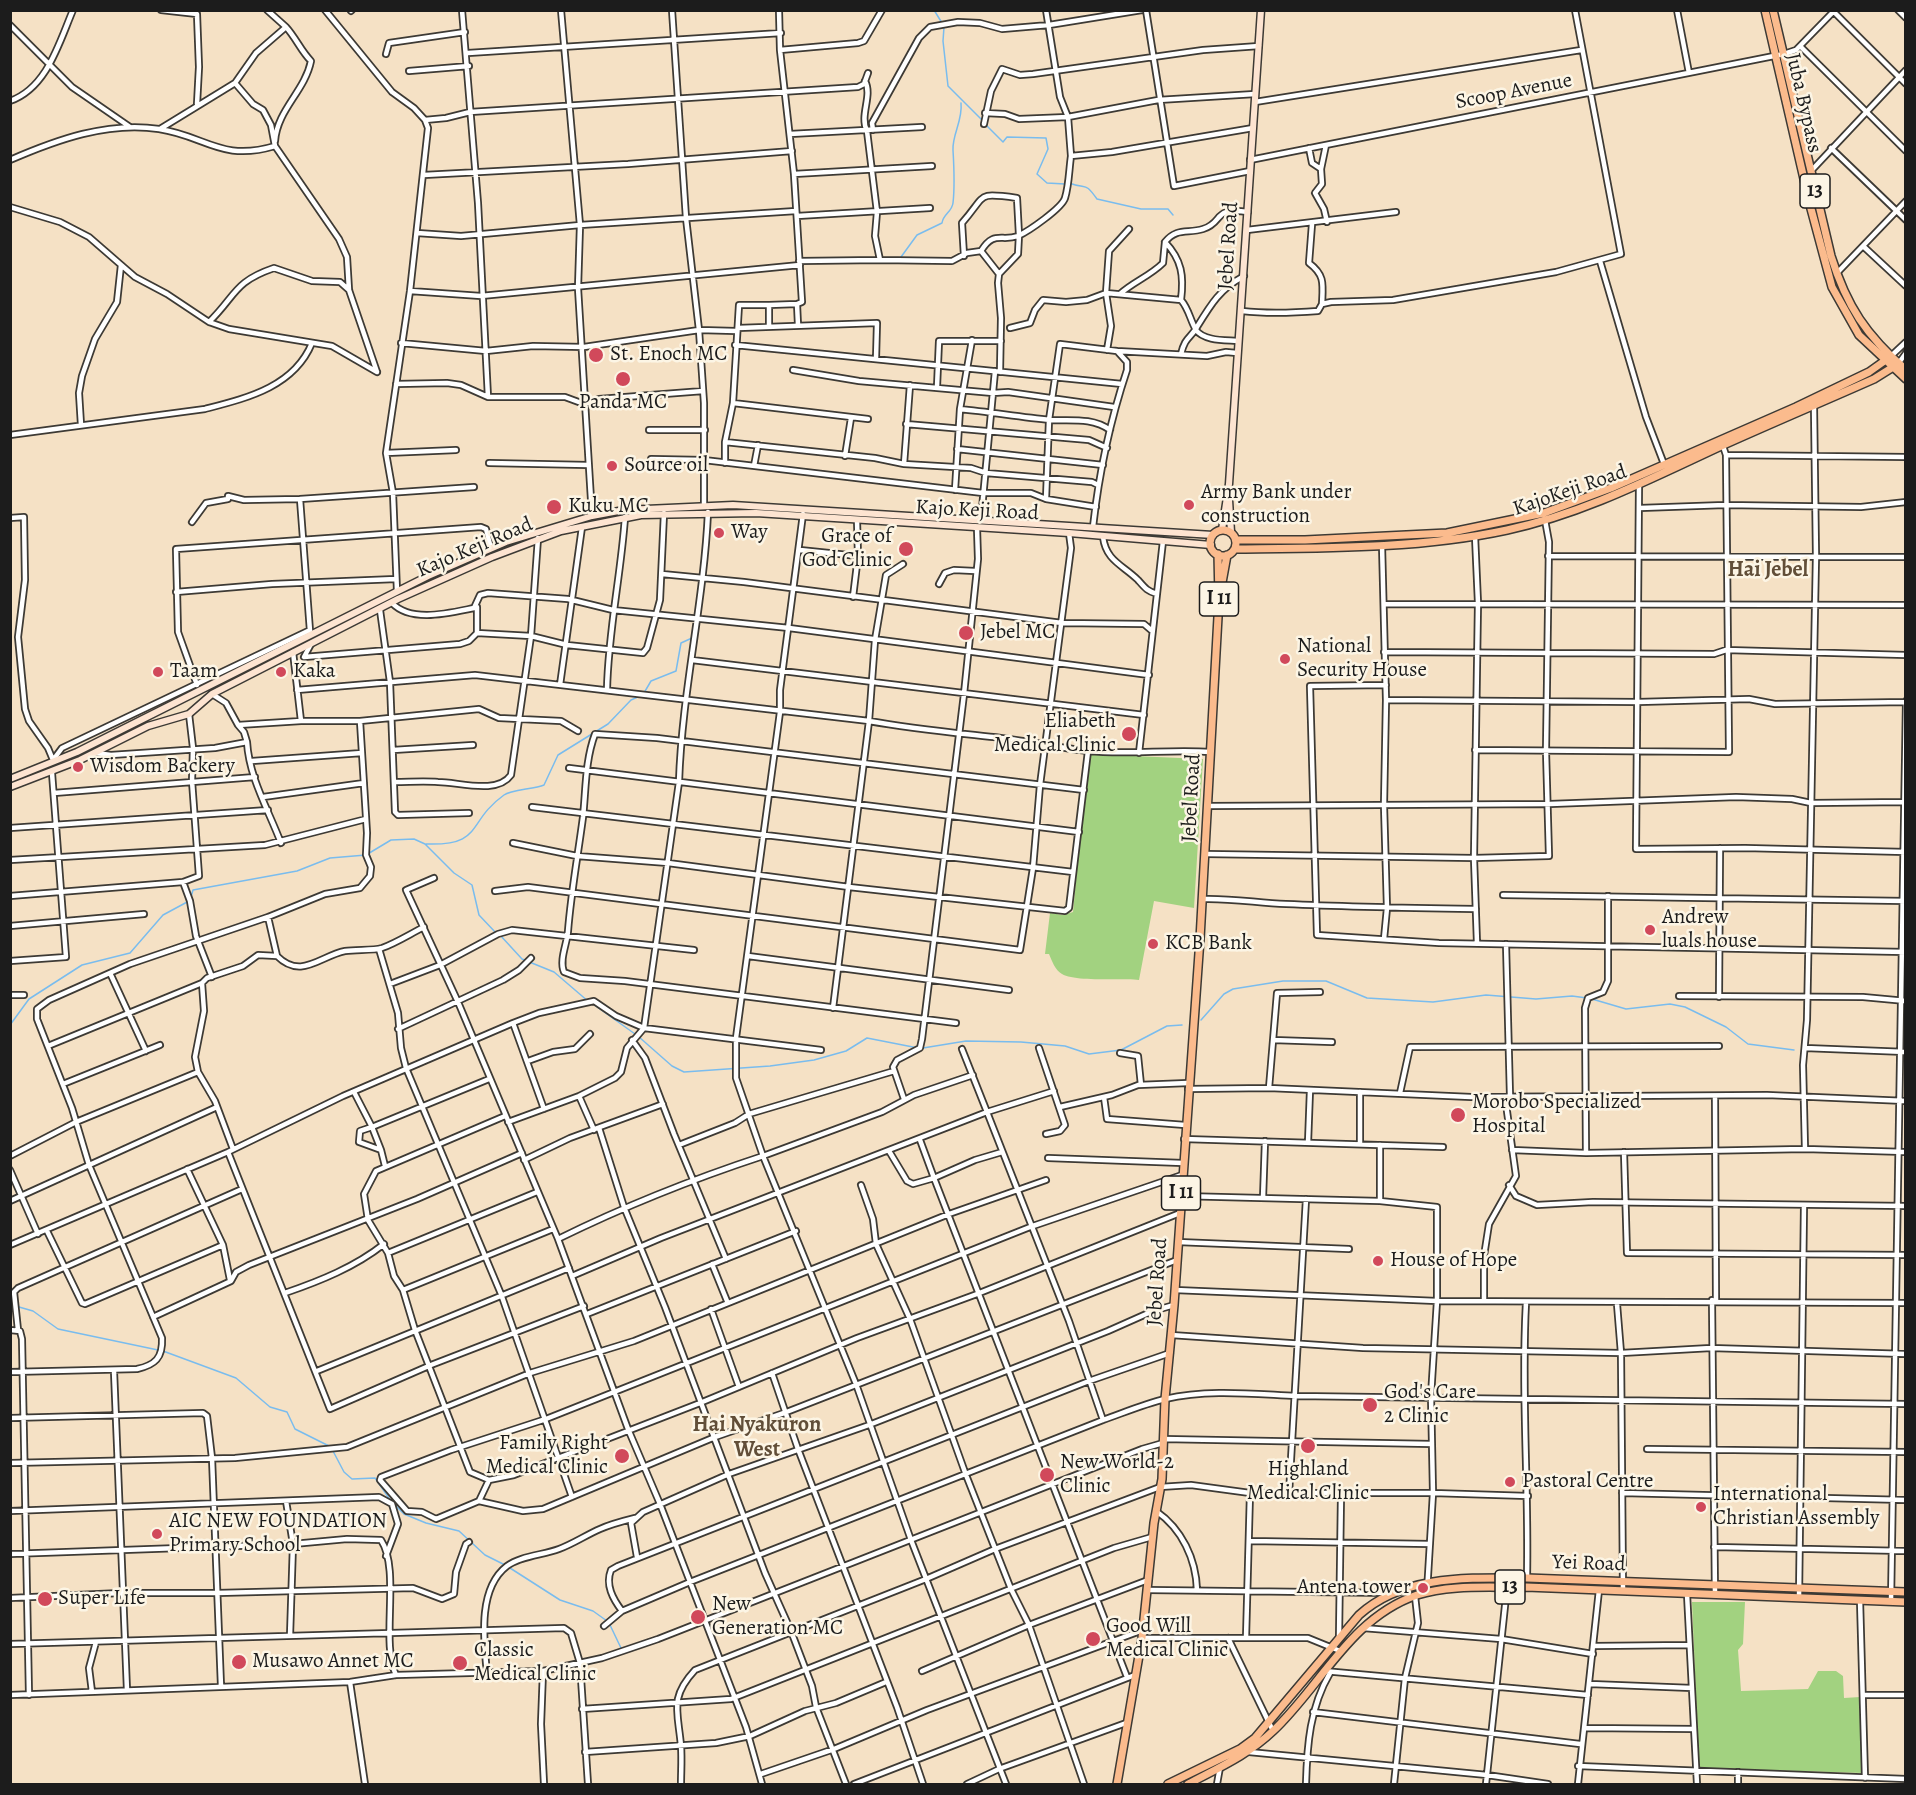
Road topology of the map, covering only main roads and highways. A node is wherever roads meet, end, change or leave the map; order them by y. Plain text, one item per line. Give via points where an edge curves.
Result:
1 (1261, 10) edge
2 (1765, 10) edge
3 (1773, 10) edge
4 (1888, 359) junction
5 (1895, 366) junction
6 (1905, 370) edge
7 (1905, 379) edge
8 (1229, 484) junction
9 (1222, 530) junction
10 (1231, 532) junction
11 (1213, 535) junction
12 (1236, 540) junction
13 (1211, 545) junction
14 (1235, 549) junction
15 (1218, 554) junction
16 (1227, 555) junction
17 (1219, 599) junction
18 (10, 779) edge
19 (10, 787) edge
20 (1905, 1592) edge
21 (1905, 1602) edge
22 (1271, 1727) junction
23 (1116, 1785) edge
24 (1168, 1785) edge
25 (1188, 1785) edge

1 - 8 main road, Jebel Road
2 - 4 main road, Juba Bypass via 1832,287 1858,335
3 - 4 main road, Juba Bypass / 13 via 1837,273 1857,319
4 - 5 main road
4 - 12 main road, KajoKeji Road via 1796,407 1569,505 1478,528 1418,536
5 - 6 main road
5 - 7 main road
5 - 14 main road, KajoKeji Road via 1639,485 1545,520 1475,536 1382,545
8 - 9 main road, Jebel Road
8 - 10 main road, Jebel Road
9 - 10 main road
9 - 11 main road
10 - 12 main road
11 - 13 main road
11 - 18 main road, Kajo Keji Road via 704,504 592,516 490,548 310,632 77,752
12 - 14 main road
13 - 15 main road, I 11
13 - 19 main road, Kajo Keji Road via 803,516 708,512 625,517 538,538 508,550 293,652 212,694 189,714 148,726 52,773
14 - 16 main road, I 11
15 - 16 main road, I 11
15 - 17 main road, Jebel Road / I 11
16 - 17 main road, Jebel Road / I 11
17 - 23 main road, Jebel Road / I 11 via 1206,854 1160,1488 1142,1634 1131,1676
20 - 22 main road, Yei Road via 1527,1578 1427,1582 1369,1606 1331,1646
21 - 22 main road, Yei Road / 13 via 1526,1587 1427,1592 1382,1612 1363,1628 1340,1651 1327,1672
22 - 24 main road, Yei Road via 1240,1749
22 - 25 main road, Yei Road / 13 via 1249,1752

